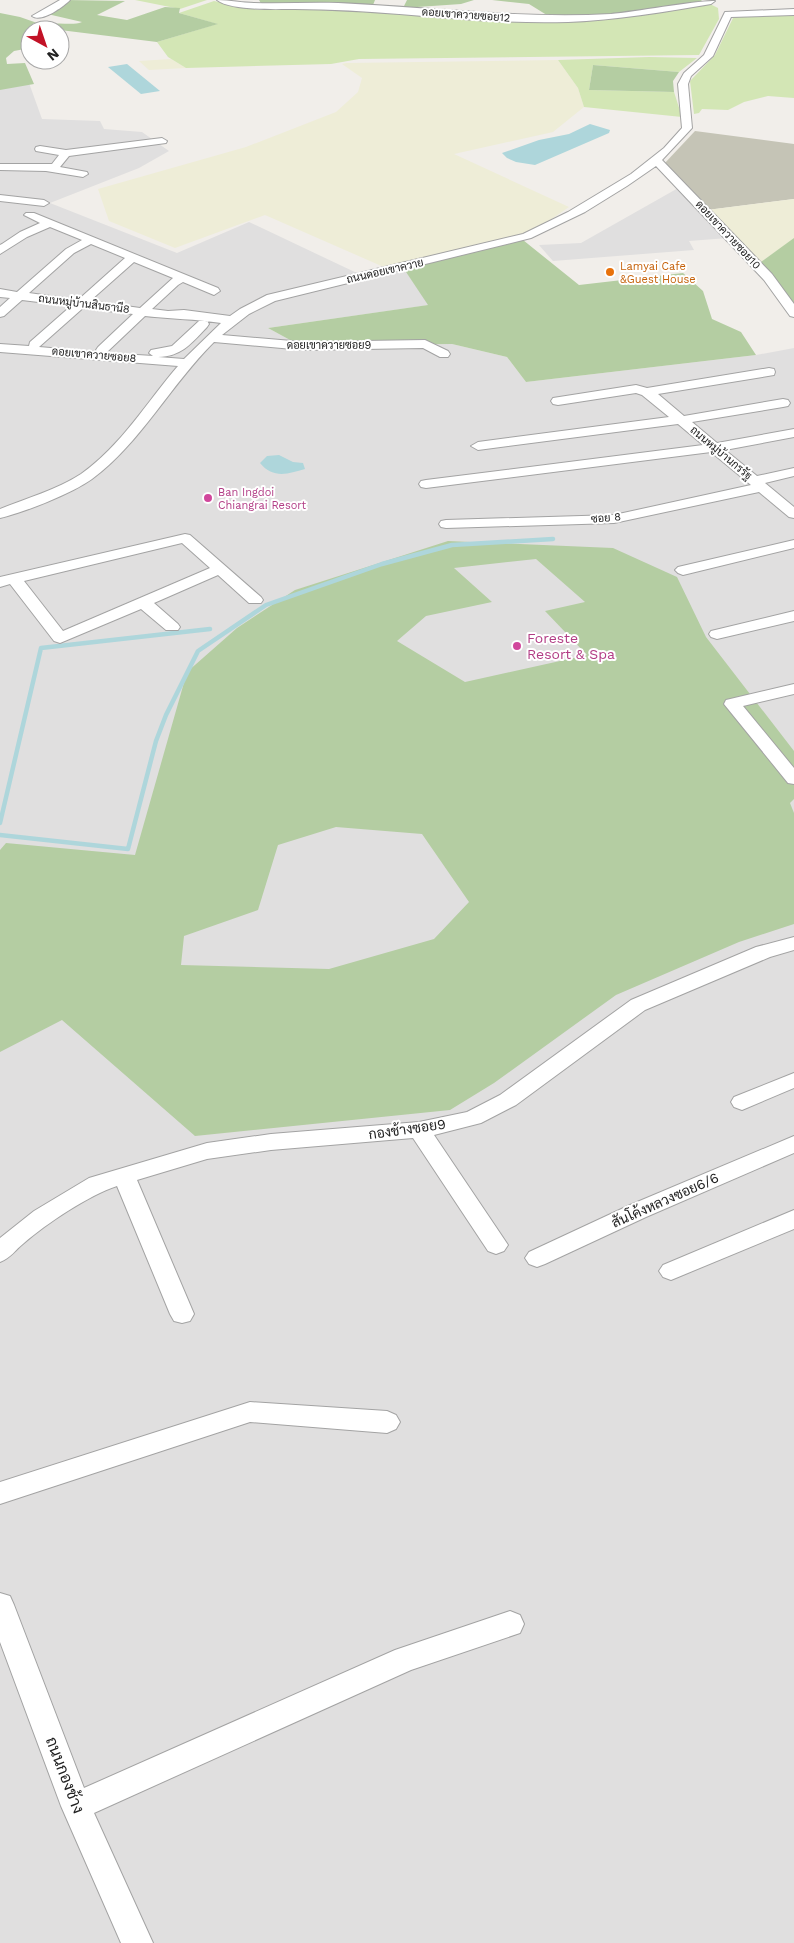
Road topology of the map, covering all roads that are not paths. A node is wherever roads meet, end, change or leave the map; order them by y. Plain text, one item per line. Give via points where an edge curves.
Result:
1 (66, 0) edge
2 (221, 0) edge
3 (710, 1) edge
4 (794, 12) edge
5 (728, 14) junction
6 (36, 16) dead end
7 (162, 141) dead end
8 (40, 149) dead end
9 (66, 153) junction
10 (657, 161) junction
11 (0, 168) edge
12 (46, 168) junction
13 (83, 174) dead end
14 (0, 198) edge
15 (44, 203) dead end
16 (30, 215) dead end
17 (50, 224) junction
18 (90, 240) junction
19 (0, 251) edge
20 (132, 257) junction
21 (184, 278) junction
22 (214, 290) dead end
23 (0, 293) edge
24 (18, 296) junction
25 (82, 304) junction
26 (141, 311) junction
27 (0, 312) edge
28 (794, 313) edge
29 (168, 315) junction
30 (230, 320) junction
31 (213, 338) junction
32 (34, 345) dead end
33 (0, 348) edge
34 (102, 350) dead end
35 (149, 353) dead end
36 (444, 354) dead end
37 (188, 363) junction
38 (769, 372) dead end
39 (647, 392) junction
40 (558, 401) dead end
41 (783, 403) dead end
42 (680, 420) junction
43 (794, 433) edge
44 (478, 446) dead end
45 (714, 448) junction
46 (794, 472) edge
47 (426, 484) dead end
48 (758, 484) junction
49 (0, 514) edge
50 (794, 514) edge
51 (446, 524) dead end
52 (794, 544) edge
53 (220, 569) junction
54 (683, 570) dead end
55 (7, 580) edge
56 (255, 600) dead end
57 (143, 602) junction
58 (794, 616) edge
59 (172, 627) dead end
60 (717, 634) dead end
61 (794, 689) edge
62 (794, 779) edge
63 (794, 942) edge
64 (794, 1080) edge
65 (742, 1102) dead end
66 (419, 1130) junction
67 (794, 1144) edge
68 (124, 1176) junction
69 (794, 1219) edge
70 (496, 1245) dead end
71 (0, 1253) edge
72 (537, 1258) dead end
73 (671, 1271) dead end
74 (182, 1314) dead end
75 (387, 1422) dead end
76 (0, 1493) edge
77 (0, 1605) edge
78 (510, 1624) dead end
79 (76, 1806) junction
80 (137, 1943) edge

1 - 6 street
2 - 3 street, ดอยเขาควายซอย12 via 252,6 337,6 566,19 631,15
3 - 5 street
4 - 5 street
5 - 10 street, ถนนดอยเขาควาย via 708,56 687,75 683,84 687,128
7 - 9 street
8 - 9 street
9 - 12 street via 56,167
10 - 28 street, ดอยเขาควายซอย10 via 768,278
10 - 30 street, ถนนดอยเขาควาย via 551,227 527,236 271,298
11 - 12 street
12 - 13 street
14 - 15 street
16 - 17 street
17 - 18 street
17 - 19 street via 17,237
18 - 20 street
18 - 24 street via 70,251
20 - 21 street
20 - 25 street
21 - 22 street
21 - 26 street via 174,282
23 - 24 street, ถนนหมู่บ้านสินธานี8
24 - 25 street, ถนนหมู่บ้านสินธานี8
24 - 27 street
25 - 26 street, ถนนหมู่บ้านสินธานี8
25 - 32 street
26 - 29 street, ถนนหมู่บ้านสินธานี8
26 - 34 street
29 - 30 street
29 - 35 street via 181,321 203,324 177,350 167,354
30 - 31 street, ถนนดอยเขาควาย
31 - 36 street, ดอยเขาควายซอย9 via 304,346 425,344
31 - 37 street, ถนนดอยเขาควาย
33 - 37 street, ดอยเขาควายซอย8
37 - 49 street, ถนนดอยเขาควาย via 127,438 95,470 76,483
38 - 39 street
39 - 40 street via 636,389
39 - 42 street, ถนนหมู่บ้านกรรัฐ
41 - 42 street
42 - 44 street
42 - 45 street, ถนนหมู่บ้านกรรัฐ
43 - 45 street
45 - 47 street
45 - 48 street, ถนนหมู่บ้านกรรัฐ
46 - 48 street, ซอย 8
48 - 50 street, ถนนหมู่บ้านกรรัฐ
48 - 51 street, ซอย 8 via 614,518
52 - 54 street
53 - 55 street via 184,538
53 - 56 street
53 - 57 street
55 - 57 street via 60,638
57 - 59 street
58 - 60 street
61 - 62 street via 732,704
63 - 66 street, กองช้างซอย9 via 638,1005 508,1100 473,1118
64 - 65 street
66 - 68 street, กองช้างซอย9 via 271,1142 207,1151
66 - 70 street
67 - 72 street, สันโค้งหลวงซอย6/6
68 - 71 street, กองช้างซอย9 via 96,1184 42,1217 15,1236
68 - 74 street
69 - 73 street
75 - 76 street via 250,1412
77 - 79 street, ถนนกองช้าง
78 - 79 street via 405,1659
79 - 80 street, ถนนกองช้าง

